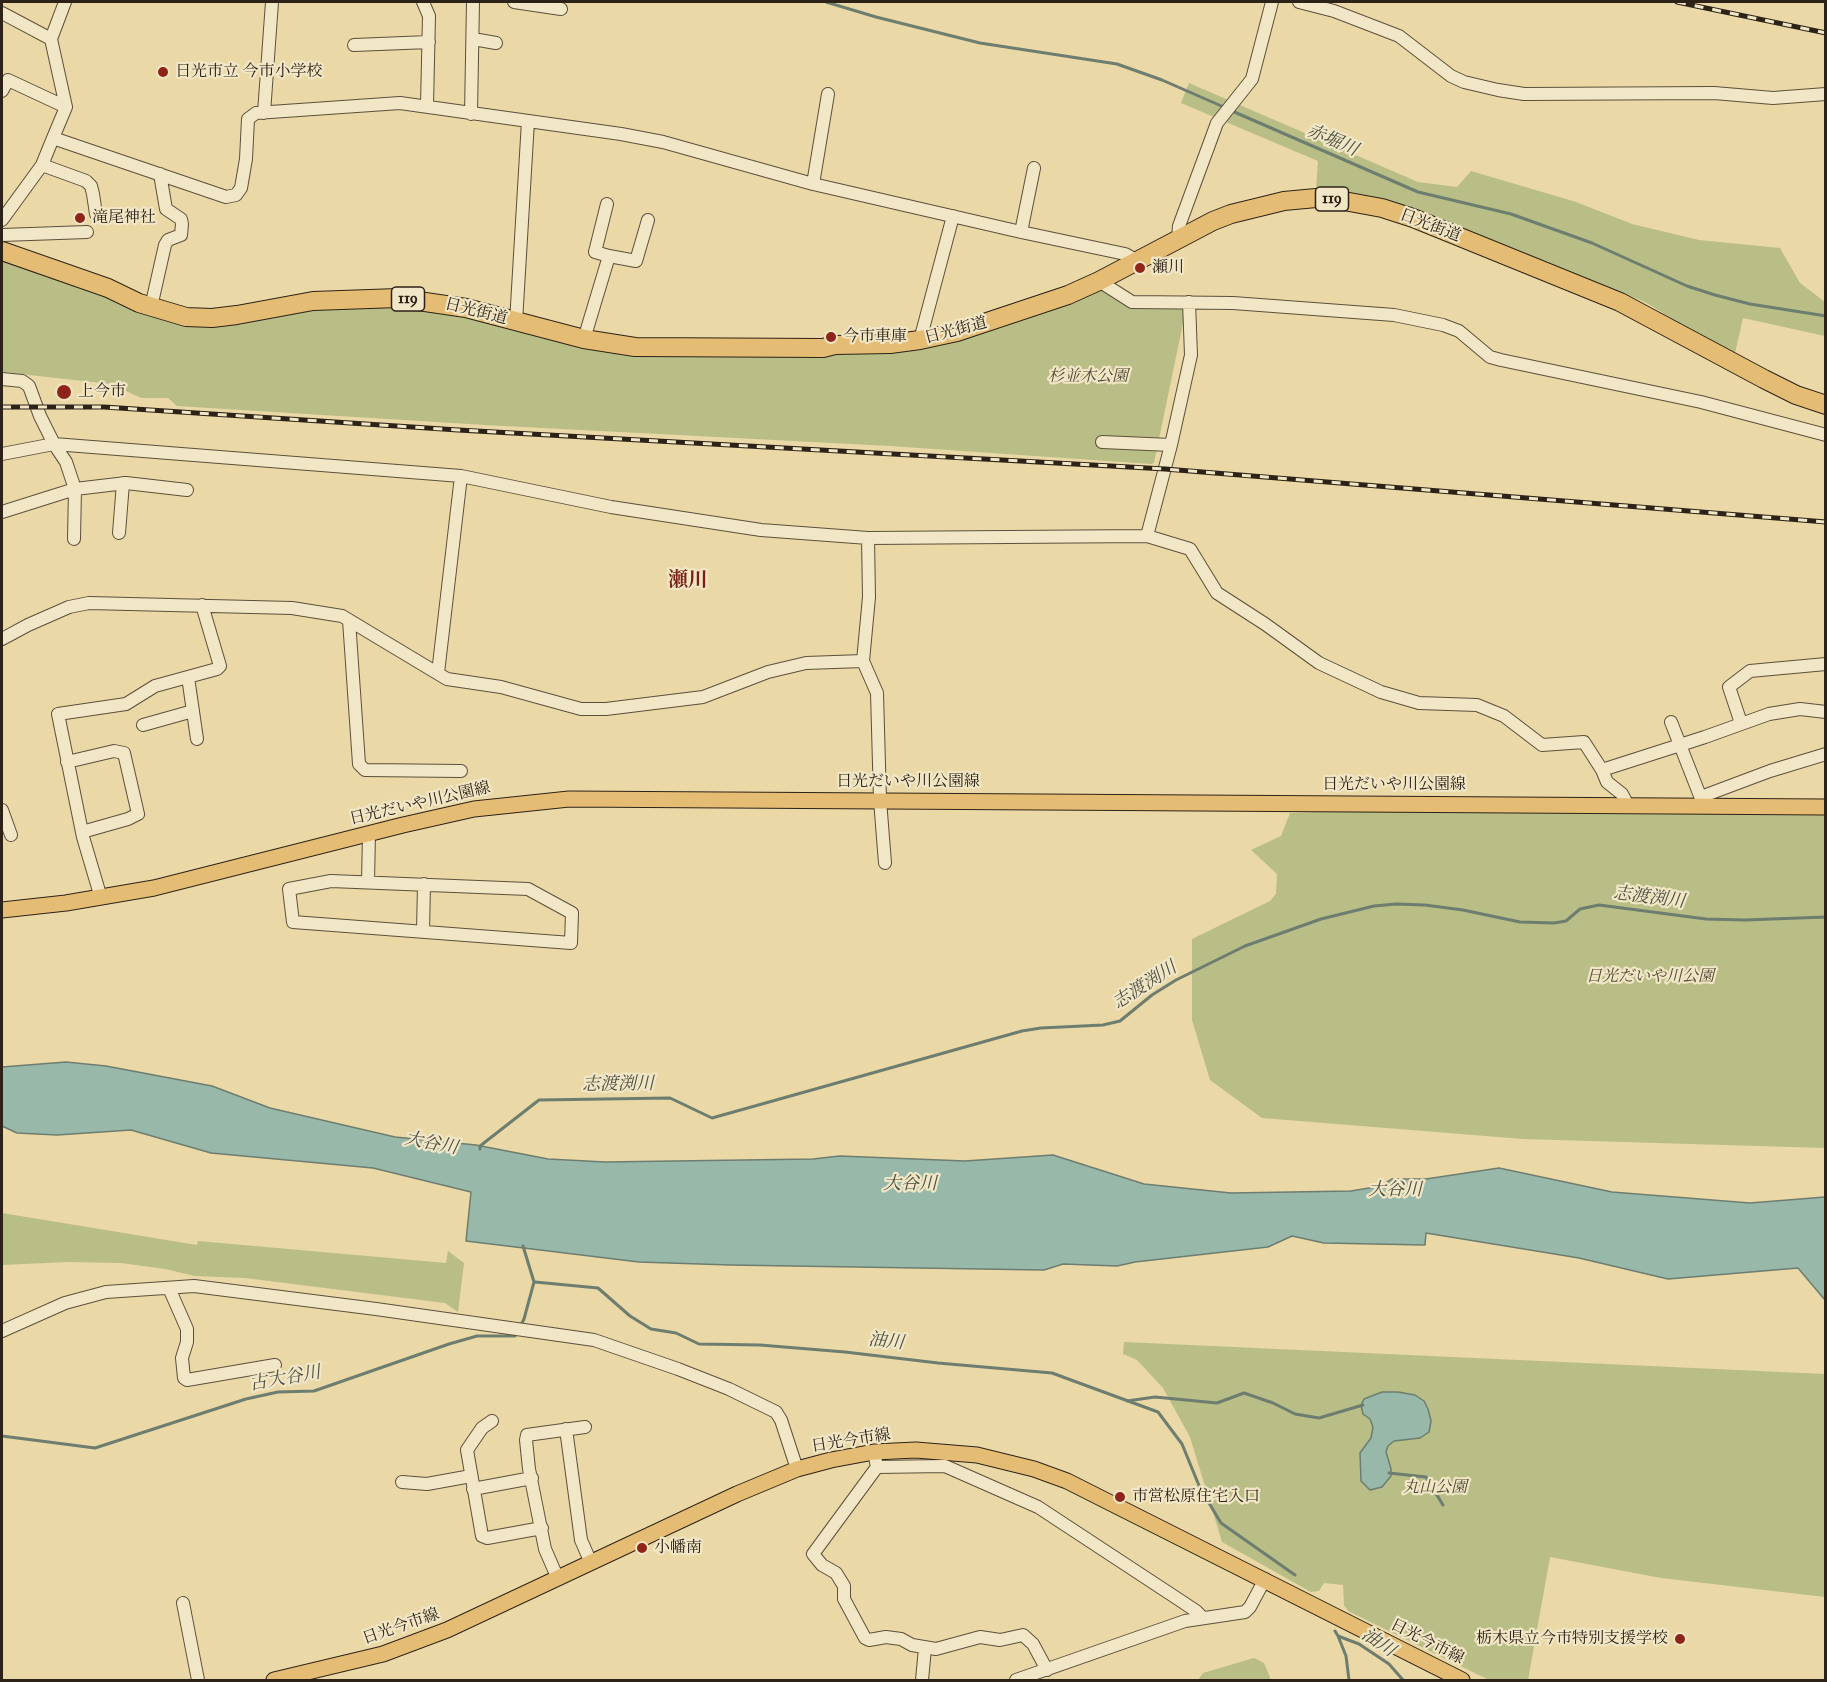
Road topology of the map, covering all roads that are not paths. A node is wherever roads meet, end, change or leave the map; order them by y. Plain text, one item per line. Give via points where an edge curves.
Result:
1 (65, 2) edge
2 (272, 2) edge
3 (423, 2) edge
4 (473, 2) edge
5 (514, 2) edge
6 (1272, 2) edge
7 (1299, 2) edge
8 (561, 9) dead end
9 (2, 13) edge
10 (51, 39) junction
11 (472, 39) junction
12 (429, 42) junction
13 (496, 43) dead end
14 (354, 45) dead end
15 (2, 91) edge
16 (828, 94) dead end
17 (1826, 94) edge
18 (427, 105) junction
19 (66, 107) junction
20 (264, 113) junction
21 (471, 114) junction
22 (528, 121) junction
23 (53, 138) junction
24 (42, 165) junction
25 (1034, 168) dead end
26 (160, 174) junction
27 (813, 184) junction
28 (607, 204) dead end
29 (96, 214) dead end
30 (953, 216) junction
31 (2, 220) edge
32 (648, 220) dead end
33 (87, 232) dead end
34 (1021, 232) junction
35 (2, 235) edge
36 (1178, 239) junction
37 (2, 251) edge
38 (609, 256) junction
39 (1136, 260) junction
40 (1099, 281) junction
41 (1190, 302) junction
42 (152, 307) junction
43 (516, 322) junction
44 (584, 339) junction
45 (920, 340) junction
46 (2, 380) edge
47 (1826, 405) edge
48 (1826, 435) edge
49 (1102, 442) dead end
50 (54, 444) junction
51 (1171, 445) junction
52 (2, 454) edge
53 (461, 476) junction
54 (123, 483) junction
55 (75, 489) junction
56 (187, 490) dead end
57 (2, 512) edge
58 (119, 533) dead end
59 (1147, 536) junction
60 (868, 538) junction
61 (74, 539) dead end
62 (202, 605) junction
63 (349, 620) junction
64 (2, 639) edge
65 (863, 661) junction
66 (1826, 664) edge
67 (438, 673) junction
68 (188, 677) junction
69 (193, 711) junction
70 (1826, 712) edge
71 (1671, 722) dead end
72 (1741, 723) junction
73 (143, 725) dead end
74 (197, 739) dead end
75 (1680, 745) junction
76 (1826, 754) edge
77 (67, 762) junction
78 (1602, 770) junction
79 (460, 771) dead end
80 (880, 800) junction
81 (1628, 805) junction
82 (1704, 806) junction
83 (1826, 807) edge
84 (2, 810) edge
85 (82, 832) junction
86 (369, 833) junction
87 (11, 835) dead end
88 (885, 863) dead end
89 (368, 882) junction
90 (424, 884) junction
91 (101, 898) junction
92 (2, 910) edge
93 (423, 932) junction
94 (169, 1288) junction
95 (2, 1331) edge
96 (275, 1365) dead end
97 (492, 1421) dead end
98 (585, 1427) dead end
99 (566, 1429) junction
100 (875, 1460) junction
101 (797, 1469) junction
102 (471, 1476) junction
103 (532, 1478) junction
104 (402, 1482) dead end
105 (473, 1490) junction
106 (542, 1528) junction
107 (591, 1563) junction
108 (558, 1579) junction
109 (1265, 1579) junction
110 (183, 1603) dead end
111 (1202, 1617) junction
112 (925, 1648) junction
113 (1047, 1670) junction
114 (198, 1680) edge
115 (274, 1680) edge
116 (922, 1680) edge
117 (1016, 1680) edge
118 (1462, 1680) edge

1 - 10 street
2 - 20 street
3 - 12 street via 429,16
4 - 11 street
5 - 8 street
6 - 36 street via 1252,79 1217,123 1179,226
7 - 17 street via 1399,36 1464,82 1524,94 1714,93 1773,98
9 - 10 street
10 - 19 street
11 - 13 street
11 - 21 street
12 - 14 street
12 - 18 street
15 - 19 street via 8,80
16 - 27 street
18 - 20 street via 400,103
18 - 21 street
19 - 23 street
20 - 26 street via 248,119 246,159 236,195 226,197
21 - 22 street
22 - 27 street via 663,142
22 - 43 street
23 - 24 street
23 - 26 street
24 - 29 street via 86,181 91,186
24 - 31 street
25 - 34 street
26 - 42 street via 166,209 182,224 181,235 165,245
27 - 30 street
28 - 38 street via 595,252
30 - 34 street
30 - 45 street
32 - 38 street via 636,261
33 - 35 street
34 - 39 street via 1125,254
36 - 39 highway, 日光街道 / 119
36 - 47 highway, 日光街道 / 119 via 1231,214 1284,201 1324,198 1382,208 1620,302 1764,379
37 - 42 highway, 日光街道 / 119
38 - 44 street
39 - 40 highway, 日光街道 / 119
40 - 41 street via 1132,302
40 - 45 highway, 日光街道 / 119 via 1023,311
41 - 48 street via 1394,315 1443,325 1459,331 1490,357 1701,402
41 - 51 street via 1191,355
42 - 43 highway, 日光街道 / 119 via 186,317 212,318 313,301 398,298 466,308
43 - 44 highway, 日光街道 / 119
44 - 45 highway, 日光街道 / 119 via 656,348 823,348
46 - 50 street via 22,381 29,386
49 - 51 street
50 - 52 street
50 - 53 street
50 - 55 street via 66,462
51 - 59 street
53 - 60 street via 611,507 761,531
53 - 67 street
54 - 55 street
54 - 56 street
54 - 58 street
55 - 57 street
55 - 61 street
59 - 60 street
59 - 78 street via 1190,549 1217,593 1319,663 1381,692 1419,703 1478,705 1504,716 1542,745 1584,742
60 - 65 street via 869,597
62 - 63 street via 292,608
62 - 64 street via 89,603 69,607
62 - 68 street via 220,666
63 - 67 street
63 - 79 street via 359,764 365,770
65 - 67 street via 806,663 768,672 703,697 606,709 581,709 501,687 447,680
65 - 80 street via 877,693
66 - 72 street via 1749,671 1729,687
68 - 69 street
68 - 77 street via 155,686 126,704 58,714
69 - 73 street
69 - 74 street
70 - 72 street via 1800,709
71 - 75 street
72 - 75 street
75 - 78 street
75 - 82 street
76 - 82 street via 1706,795
77 - 85 street
77 - 85 street via 114,751 123,753 138,814
78 - 81 street via 1607,782
80 - 81 main road, 日光だいや川公園線
80 - 86 main road, 日光だいや川公園線 via 569,799 483,807
80 - 88 street
81 - 82 main road, 日光だいや川公園線
82 - 83 main road, 日光だいや川公園線
84 - 87 street
85 - 91 street
86 - 89 street
86 - 91 main road, 日光だいや川公園線
89 - 90 street
89 - 93 street via 331,881 290,889 293,922
90 - 93 street
90 - 93 street via 528,889 572,913 571,943
91 - 92 main road, 日光だいや川公園線
94 - 95 street via 106,1292 65,1303
94 - 96 street via 187,1329 182,1358 184,1378
94 - 101 street via 212,1287 594,1340 729,1389 776,1412
97 - 102 street via 482,1428 467,1450
98 - 99 street
99 - 103 street via 527,1435
99 - 107 street via 581,1540
100 - 101 main road, 日光今市線 via 831,1460
100 - 109 main road, 日光今市線 via 916,1450 956,1452 1034,1469 1077,1485
100 - 111 street via 945,1466 1038,1506
100 - 112 street via 813,1554 836,1573 844,1599 865,1638 901,1639
101 - 107 main road, 日光今市線
102 - 104 street via 427,1484
102 - 105 street
103 - 105 street
103 - 106 street
105 - 106 street via 482,1536
106 - 108 street via 545,1549
107 - 108 main road, 日光今市線
108 - 115 main road, 日光今市線 via 416,1643
109 - 111 street via 1245,1612
109 - 118 main road, 日光今市線
110 - 114 street
111 - 113 street
112 - 113 street via 936,1649 980,1636 1000,1640 1023,1635 1033,1644
112 - 116 street
113 - 117 street

